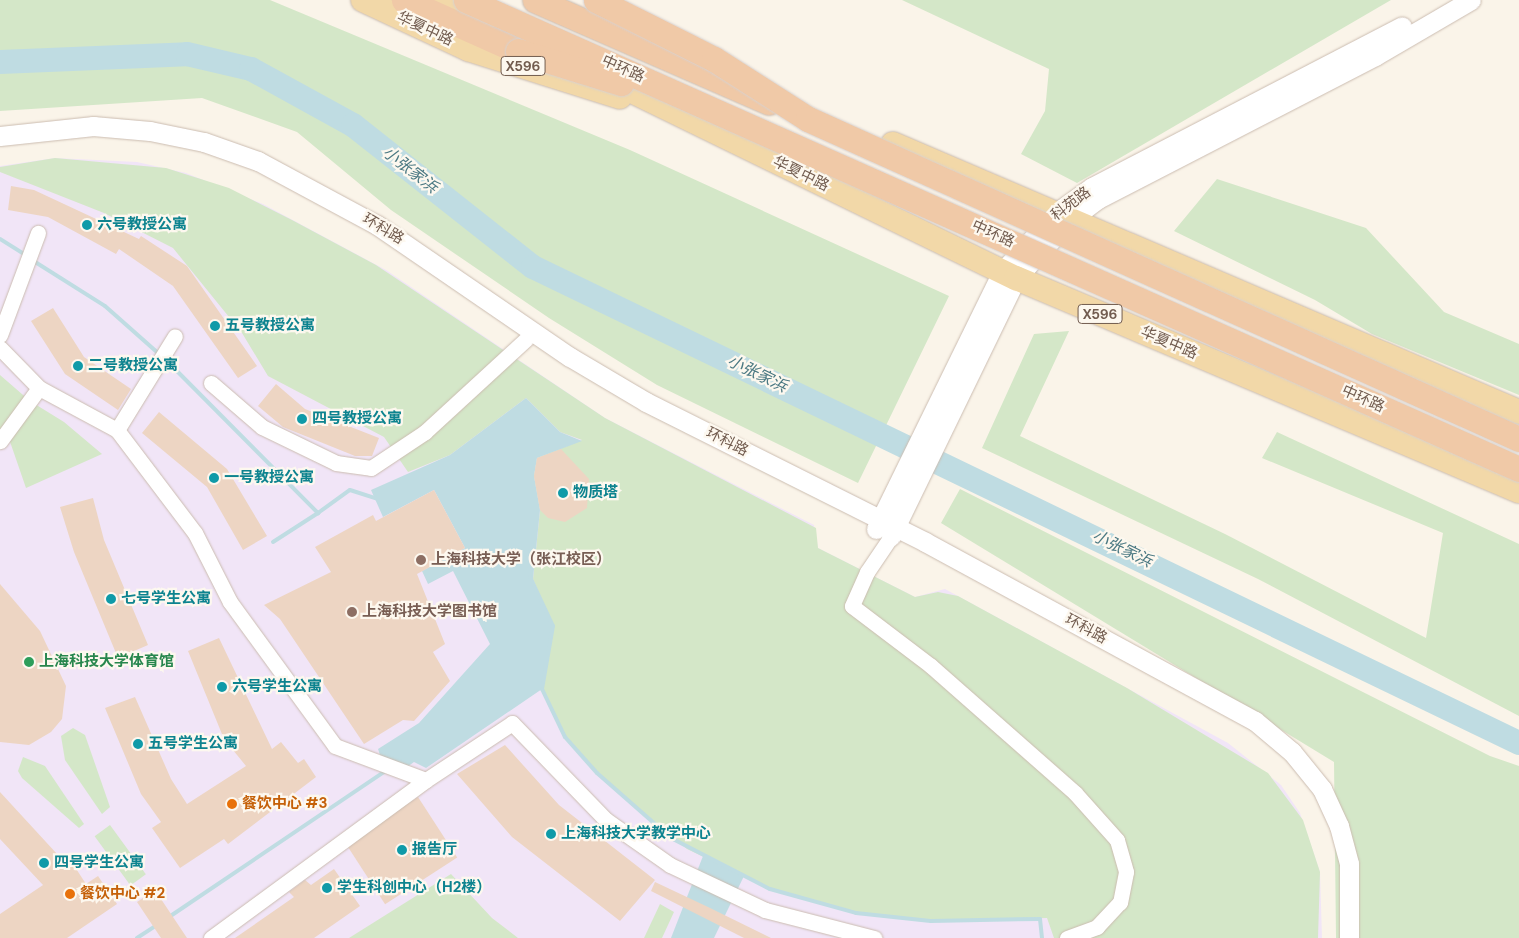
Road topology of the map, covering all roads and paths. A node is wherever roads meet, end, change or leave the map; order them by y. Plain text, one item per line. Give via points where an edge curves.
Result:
1 (363, 0) edge
2 (404, 0) edge
3 (441, 0) edge
4 (466, 0) edge
5 (535, 0) edge
6 (560, 0) edge
7 (596, 0) edge
8 (611, 0) edge
9 (1446, 0) edge
10 (1471, 0) edge
11 (700, 64) junction
12 (734, 118) junction
13 (688, 119) junction
14 (808, 119) junction
15 (0, 136) edge
16 (0, 148) edge
17 (1063, 217) junction
18 (38, 233) dead end
19 (1009, 275) junction
20 (0, 335) edge
21 (175, 336) dead end
22 (526, 339) junction
23 (0, 348) edge
24 (211, 383) dead end
25 (39, 388) junction
26 (1519, 412) edge
27 (117, 430) junction
28 (1519, 438) edge
29 (0, 441) edge
30 (1519, 469) edge
31 (1519, 491) edge
32 (885, 529) junction
33 (426, 780) junction
34 (1345, 901) junction
35 (211, 938) edge
36 (874, 938) edge
37 (1070, 938) edge
38 (1337, 938) edge
39 (1349, 938) edge

1 - 13 main road, 华夏中路 / X596 via 468,49
2 - 12 highway, bridge via 518,51
3 - 13 main road, 华夏中路 / X596
4 - 12 highway, 中环路, bridge
5 - 14 highway, 中环路, bridge
6 - 11 main road
7 - 14 highway, bridge via 714,59
8 - 11 main road
9 - 17 street, 科苑路 via 1216,126 1092,187
10 - 17 street, 科苑路 via 1375,56
11 - 17 main road
12 - 30 highway, 中环路, bridge
13 - 19 main road, 华夏中路 / X596
14 - 28 highway, 中环路, bridge
15 - 32 street, 环科路 via 85,127 150,131 204,142 258,161 424,254 570,357 646,402
16 - 22 street, 环科路 via 93,138 148,142 201,153 253,172 371,235
17 - 19 street, 科苑路
17 - 26 main road
18 - 20 street
19 - 31 main road, 华夏中路 / X596
19 - 32 street, 科苑路
21 - 27 street
22 - 24 street via 426,432 370,468 336,463 262,426
22 - 32 street, 环科路 via 641,413
23 - 25 street
25 - 27 street
25 - 29 street
27 - 33 street via 195,534 230,602 310,716 335,746 349,755 376,760
32 - 34 street, 环科路 via 1248,731 1283,760 1312,796 1328,830
32 - 37 street, 科苑路 via 852,606 931,666 1075,793 1117,840 1126,872 1120,902 1097,927
33 - 35 street
33 - 36 street via 512,723 606,820 693,877 765,910
34 - 38 street
34 - 39 street

